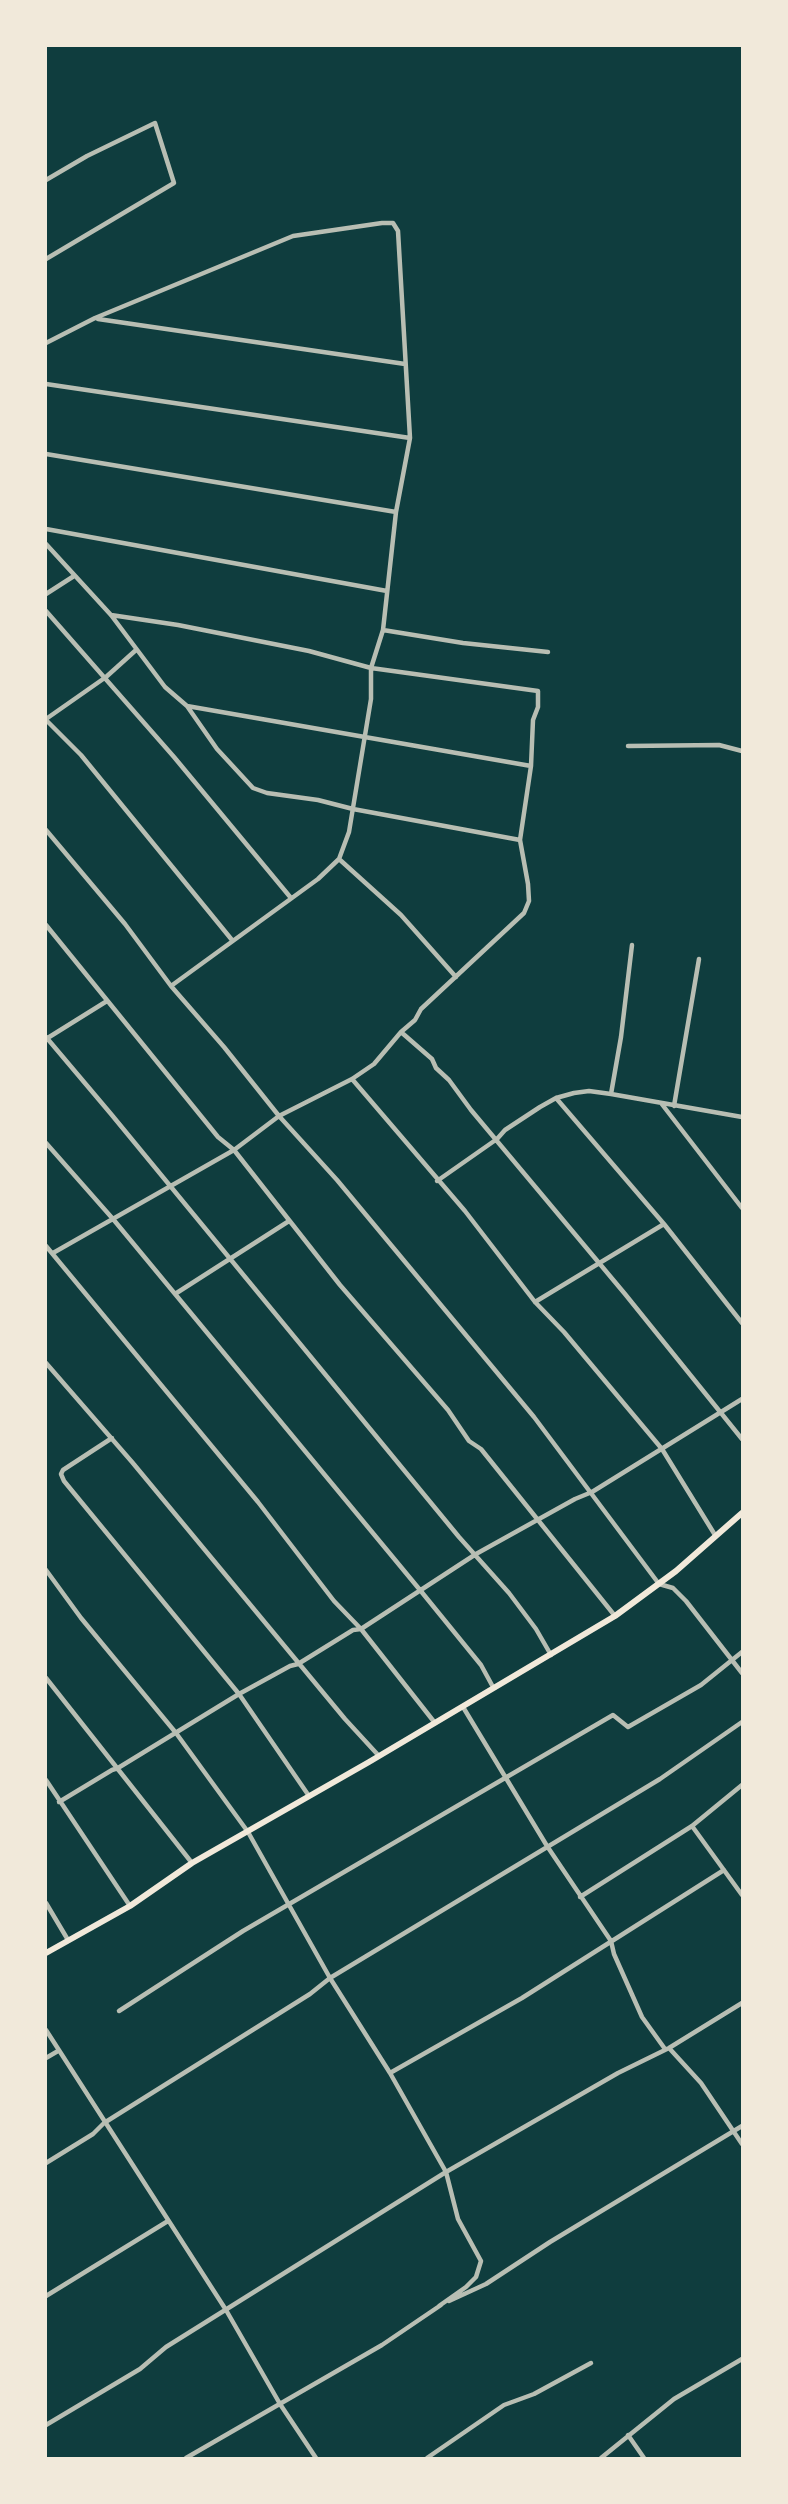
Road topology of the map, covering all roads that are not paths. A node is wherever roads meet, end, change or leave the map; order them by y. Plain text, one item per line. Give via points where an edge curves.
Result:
1 (46, 180) edge
2 (46, 259) edge
3 (95, 318) junction
4 (46, 343) edge
5 (405, 364) junction
6 (46, 384) edge
7 (410, 438) junction
8 (46, 454) edge
9 (396, 512) junction
10 (46, 529) edge
11 (46, 544) edge
12 (74, 576) junction
13 (387, 591) junction
14 (46, 594) edge
15 (46, 611) edge
16 (111, 615) junction
17 (383, 630) junction
18 (136, 650) junction
19 (548, 652) dead end
20 (371, 668) junction
21 (106, 677) junction
22 (187, 706) junction
23 (46, 720) edge
24 (363, 738) junction
25 (628, 746) dead end
26 (743, 751) edge
27 (531, 766) junction
28 (353, 809) junction
29 (46, 830) edge
30 (520, 840) junction
31 (339, 859) junction
32 (291, 898) junction
33 (46, 925) edge
34 (232, 940) junction
35 (632, 945) dead end
36 (699, 959) dead end
37 (456, 977) junction
38 (171, 986) junction
39 (107, 1001) junction
40 (401, 1032) junction
41 (46, 1038) edge
42 (352, 1079) junction
43 (611, 1094) junction
44 (556, 1098) junction
45 (661, 1103) junction
46 (674, 1106) junction
47 (279, 1116) junction
48 (743, 1117) edge
49 (497, 1139) junction
50 (46, 1143) edge
51 (234, 1150) junction
52 (438, 1181) junction
53 (171, 1186) junction
54 (743, 1208) edge
55 (113, 1219) junction
56 (289, 1221) junction
57 (664, 1224) junction
58 (46, 1246) edge
59 (53, 1253) junction
60 (229, 1258) junction
61 (600, 1263) junction
62 (175, 1294) junction
63 (535, 1302) junction
64 (743, 1323) edge
65 (46, 1363) edge
66 (743, 1399) edge
67 (722, 1413) junction
68 (112, 1438) junction
69 (743, 1439) edge
70 (662, 1450) junction
71 (592, 1492) junction
72 (743, 1513) edge
73 (537, 1521) junction
74 (715, 1535) junction
75 (476, 1554) junction
76 (46, 1570) edge
77 (659, 1584) junction
78 (420, 1590) junction
79 (615, 1616) junction
80 (361, 1629) junction
81 (743, 1652) edge
82 (551, 1654) junction
83 (733, 1660) junction
84 (298, 1664) junction
85 (743, 1673) edge
86 (46, 1678) edge
87 (493, 1688) junction
88 (54, 1689) junction
89 (239, 1694) junction
90 (46, 1695) edge
91 (463, 1706) junction
92 (743, 1722) edge
93 (435, 1723) junction
94 (176, 1734) junction
95 (379, 1756) junction
96 (118, 1768) junction
97 (507, 1777) junction
98 (46, 1780) edge
99 (743, 1785) edge
100 (309, 1796) junction
101 (59, 1802) junction
102 (692, 1826) junction
103 (248, 1832) junction
104 (547, 1846) junction
105 (192, 1863) junction
106 (724, 1870) junction
107 (743, 1895) edge
108 (580, 1897) junction
109 (46, 1903) edge
110 (288, 1903) junction
111 (130, 1906) junction
112 (68, 1940) junction
113 (611, 1941) junction
114 (46, 1953) edge
115 (330, 1978) junction
116 (743, 2003) edge
117 (119, 2011) dead end
118 (46, 2030) edge
119 (667, 2048) junction
120 (58, 2051) junction
121 (46, 2058) edge
122 (390, 2073) junction
123 (104, 2123) junction
124 (743, 2126) edge
125 (735, 2130) junction
126 (743, 2144) edge
127 (46, 2163) edge
128 (446, 2172) junction
129 (168, 2221) junction
130 (46, 2296) edge
131 (439, 2306) junction
132 (226, 2310) junction
133 (743, 2359) edge
134 (591, 2363) dead end
135 (280, 2404) junction
136 (46, 2425) edge
137 (628, 2435) junction
138 (186, 2459) edge
139 (316, 2459) edge
140 (427, 2459) edge
141 (601, 2459) edge
142 (644, 2459) edge

1 - 2 street via 155,123 174,183
3 - 4 street
3 - 5 street
3 - 5 street via 293,236 393,223 398,231
5 - 7 street
6 - 7 street
7 - 9 street
8 - 9 street
9 - 13 street
10 - 13 street
11 - 12 street
12 - 14 street
12 - 16 street
13 - 17 street
15 - 21 street
16 - 18 street
16 - 20 street via 309,651
17 - 19 street
17 - 20 street
18 - 21 street
18 - 22 street
20 - 24 street via 371,699
20 - 27 street via 538,691
21 - 23 street
21 - 32 street
22 - 24 street
22 - 28 street via 217,749 253,788
23 - 34 street
24 - 27 street
24 - 28 street
25 - 26 street via 719,745
27 - 30 street
28 - 30 street
28 - 31 street
29 - 38 street
30 - 37 street via 529,901 524,913
31 - 32 street
31 - 37 street via 401,915
32 - 34 street
33 - 39 street
34 - 38 street
35 - 43 street
36 - 46 street
37 - 40 street
38 - 47 street
39 - 41 street
39 - 51 street via 218,1137
40 - 42 street via 374,1063
40 - 49 street via 432,1059
41 - 53 street
42 - 47 street
42 - 52 street
43 - 44 street via 589,1091
43 - 45 street
44 - 49 street
44 - 57 street
45 - 46 street
45 - 54 street
46 - 48 street
47 - 51 street
47 - 71 street via 368,1217
49 - 52 street
49 - 61 street
50 - 55 street
51 - 53 street
51 - 56 street
52 - 63 street
53 - 55 street
53 - 60 street
55 - 59 street
55 - 62 street
56 - 60 street
56 - 73 street
57 - 61 street
57 - 64 street
58 - 59 street
59 - 80 street
60 - 62 street
60 - 75 street
61 - 63 street
61 - 67 street
62 - 78 street
63 - 70 street
65 - 68 street
66 - 67 street
67 - 69 street
67 - 70 street
68 - 84 street
68 - 89 street via 63,1470 64,1481
70 - 71 street
70 - 74 street
71 - 73 street
71 - 77 street
72 - 74 main road
73 - 75 street
73 - 79 street
74 - 77 main road
75 - 78 street
75 - 82 street
76 - 94 street
77 - 79 main road
77 - 83 street via 673,1588
78 - 80 street
78 - 87 street via 481,1665
79 - 82 main road
80 - 84 street
80 - 93 street
81 - 83 street
82 - 87 main road
83 - 85 street
83 - 97 street via 701,1685 628,1727 612,1715
84 - 89 street
84 - 95 street
86 - 88 street
87 - 91 main road
88 - 90 street
88 - 96 street
89 - 94 street
89 - 100 street
91 - 93 main road
91 - 97 street
92 - 104 street via 660,1779
93 - 95 main road
94 - 96 street
94 - 103 street
95 - 100 main road
96 - 101 street
96 - 105 street
97 - 104 street
97 - 110 street
98 - 101 street
99 - 102 street
100 - 103 main road
101 - 111 street
102 - 106 street
102 - 108 street
103 - 105 main road
103 - 110 street
104 - 108 street
104 - 115 street
105 - 111 main road
106 - 107 street
106 - 113 street
108 - 113 street
109 - 112 street
110 - 115 street
110 - 117 street
111 - 112 main road
112 - 114 main road
113 - 119 street via 642,2017
113 - 122 street
115 - 122 street
115 - 123 street
116 - 119 street
118 - 120 street
119 - 125 street via 701,2083
119 - 128 street
120 - 121 street
120 - 123 street
122 - 128 street
123 - 127 street
123 - 129 street
124 - 125 street
125 - 126 street
125 - 131 street via 486,2284
128 - 131 street via 458,2219 481,2261 466,2287
128 - 132 street
129 - 130 street
129 - 132 street
131 - 135 street
132 - 135 street
132 - 136 street via 166,2347 140,2370
133 - 137 street via 674,2399
134 - 140 street via 504,2405
135 - 138 street
135 - 139 street
137 - 141 street
137 - 142 street

